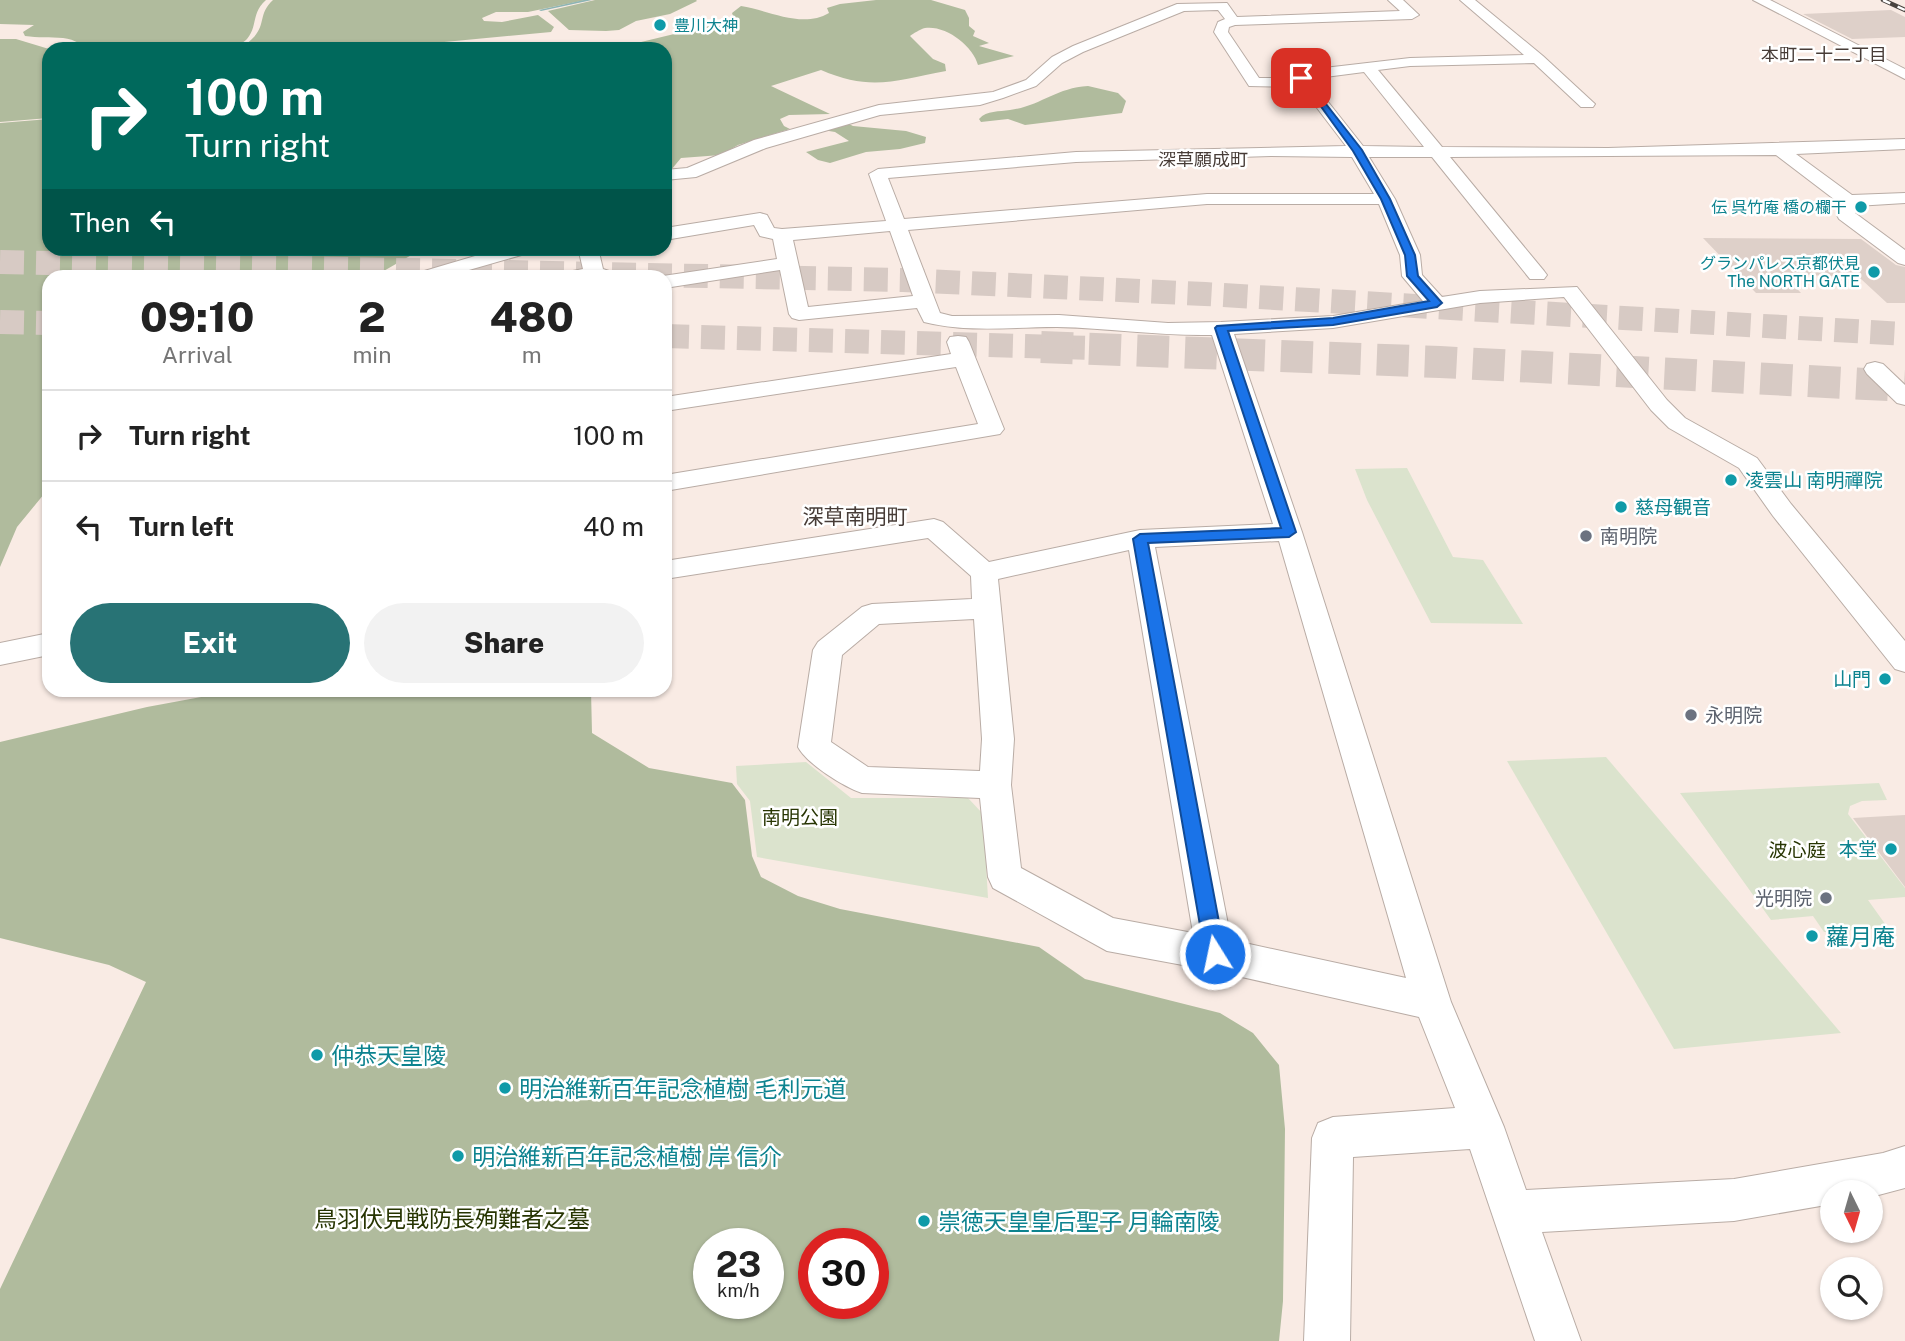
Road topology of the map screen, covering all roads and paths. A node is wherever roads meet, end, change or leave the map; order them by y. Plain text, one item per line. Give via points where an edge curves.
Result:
1 (1395, 0) edge
2 (1467, 0) edge
3 (1760, 0) edge
4 (1233, 21) junction
5 (1538, 59) junction
6 (1367, 66) junction
7 (1905, 75) edge
8 (1304, 82) junction
9 (1587, 104) dead end
10 (1905, 144) edge
11 (1357, 150) junction
12 (1438, 150) junction
13 (1780, 150) junction
14 (672, 174) edge
15 (1905, 198) edge
16 (1386, 199) junction
17 (1848, 201) junction
18 (897, 225) junction
19 (672, 233) edge
20 (782, 235) junction
21 (497, 256) edge
22 (1905, 259) edge
23 (788, 263) junction
24 (449, 270) edge
25 (1537, 275) dead end
26 (672, 281) edge
27 (924, 300) junction
28 (1437, 303) junction
29 (952, 322) junction
30 (1221, 328) junction
31 (964, 359) junction
32 (1905, 369) edge
33 (1905, 398) edge
34 (672, 403) edge
35 (672, 482) edge
36 (1289, 532) junction
37 (1140, 539) junction
38 (672, 569) edge
39 (984, 573) junction
40 (987, 608) junction
41 (42, 645) edge
42 (0, 654) edge
43 (1905, 661) edge
44 (995, 785) junction
45 (1215, 954) junction
46 (1432, 1002) junction
47 (1483, 1127) junction
48 (1905, 1167) edge
49 (1513, 1212) junction
50 (1327, 1341) edge
51 (1558, 1341) edge

1 - 4 street via 1412,15
2 - 5 street
3 - 7 street
4 - 8 street via 1220,32 1254,83
4 - 14 street via 1222,6 1182,7 1078,49 1031,83 998,95 879,110 760,144 690,173
5 - 6 street
5 - 9 street
6 - 8 street via 1307,74 1301,78
6 - 12 street
8 - 11 street
10 - 13 street
11 - 12 street
11 - 16 street
11 - 18 street via 1076,157 878,174
12 - 13 street
12 - 25 street
13 - 17 street
15 - 17 street
16 - 18 street via 1207,198
16 - 28 street via 1410,255 1412,276
17 - 22 street via 1846,215
18 - 20 street
18 - 27 street
19 - 20 street via 760,219 767,232
20 - 23 street
21 - 24 street
23 - 26 street
23 - 27 street via 799,314
27 - 29 street via 931,318
28 - 30 street via 1346,320
28 - 43 street via 1570,291 1677,423 1748,463
29 - 30 street
29 - 31 street
30 - 36 street
31 - 34 street
31 - 35 street via 992,429
32 - 33 street via 1875,369
36 - 37 street
36 - 46 street
37 - 39 street
37 - 45 street
38 - 39 street via 934,528
39 - 40 street
40 - 44 street via 998,739
40 - 44 street via 872,614 828,650 814,747 862,780
41 - 42 street
44 - 45 street via 1005,877 1107,934
45 - 46 street
46 - 47 street
47 - 49 street
47 - 50 street via 1333,1138
48 - 49 street via 1734,1200
49 - 51 street

